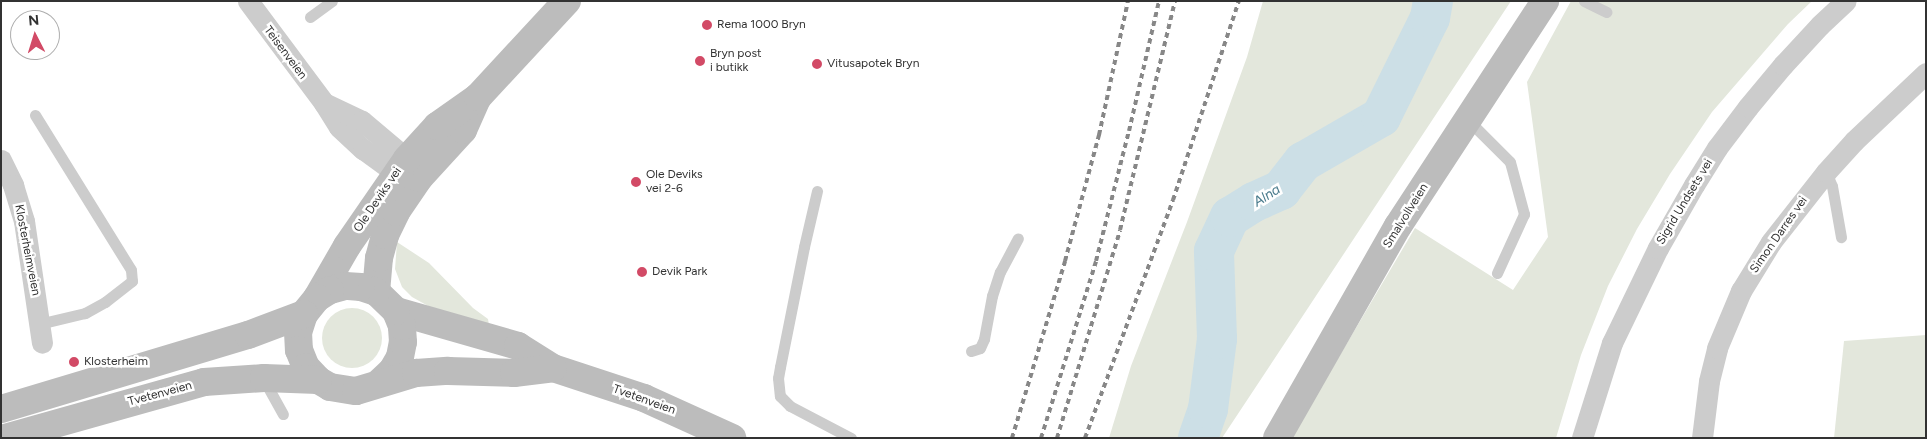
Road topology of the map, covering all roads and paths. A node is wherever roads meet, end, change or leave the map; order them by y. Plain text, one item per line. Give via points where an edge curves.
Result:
1 (248, 1) edge
2 (332, 1) edge
3 (567, 1) edge
4 (1544, 1) edge
5 (1584, 1) edge
6 (1846, 1) edge
7 (1607, 12) dead end
8 (310, 17) dead end
9 (1926, 73) edge
10 (35, 115) dead end
11 (1468, 120) junction
12 (1, 160) edge
13 (407, 170) junction
14 (1826, 172) junction
15 (817, 191) dead end
16 (1841, 236) dead end
17 (1018, 238) dead end
18 (1497, 273) dead end
19 (376, 292) junction
20 (310, 306) junction
21 (396, 311) junction
22 (40, 333) joint
23 (971, 351) dead end
24 (553, 368) junction
25 (264, 378) junction
26 (318, 380) junction
27 (380, 382) junction
28 (1, 409) edge
29 (283, 414) dead end
30 (725, 434) edge
31 (5, 438) edge
32 (851, 438) edge
33 (1277, 438) edge
34 (1582, 438) edge
35 (1702, 438) edge

1 - 13 street, Teisenveien via 350,138
2 - 8 lane
3 - 13 main road, Ole Deviks vei via 478,96 437,126
4 - 11 main road, Smalvollveien
5 - 7 lane
6 - 34 street, Sigrid Undsets vei via 1748,107 1694,185 1658,248 1612,343
9 - 14 street, Simon Darres vei via 1854,140
10 - 22 lane via 131,270 132,281 105,302
11 - 18 lane via 1510,162 1524,214
11 - 33 main road, Smalvollveien via 1398,226
12 - 22 street, Klosterheimveien via 13,184 24,221
13 - 19 main road, Ole Deviks vei via 407,195 385,236 376,276
13 - 20 main road, Ole Deviks vei via 346,246
14 - 16 lane via 1832,186
14 - 35 street, Simon Darres vei via 1771,242 1741,291 1717,348
15 - 32 lane via 778,378 780,396 790,406
17 - 23 lane via 1000,272 984,340 980,348
19 - 20 main road via 345,286 330,290
19 - 21 main road, Tvetenveien
20 - 26 main road via 298,332 299,350 306,367
20 - 28 main road via 248,336
21 - 24 main road, Tvetenveien via 518,346
21 - 27 main road via 402,326 403,342 396,364
24 - 27 main road, Tvetenveien via 514,373 416,373
24 - 30 main road, Tvetenveien via 644,398
25 - 26 main road, Tvetenveien
25 - 29 lane
25 - 31 main road, Tvetenveien via 204,382
26 - 27 main road, Tvetenveien via 330,387 349,391 369,388

